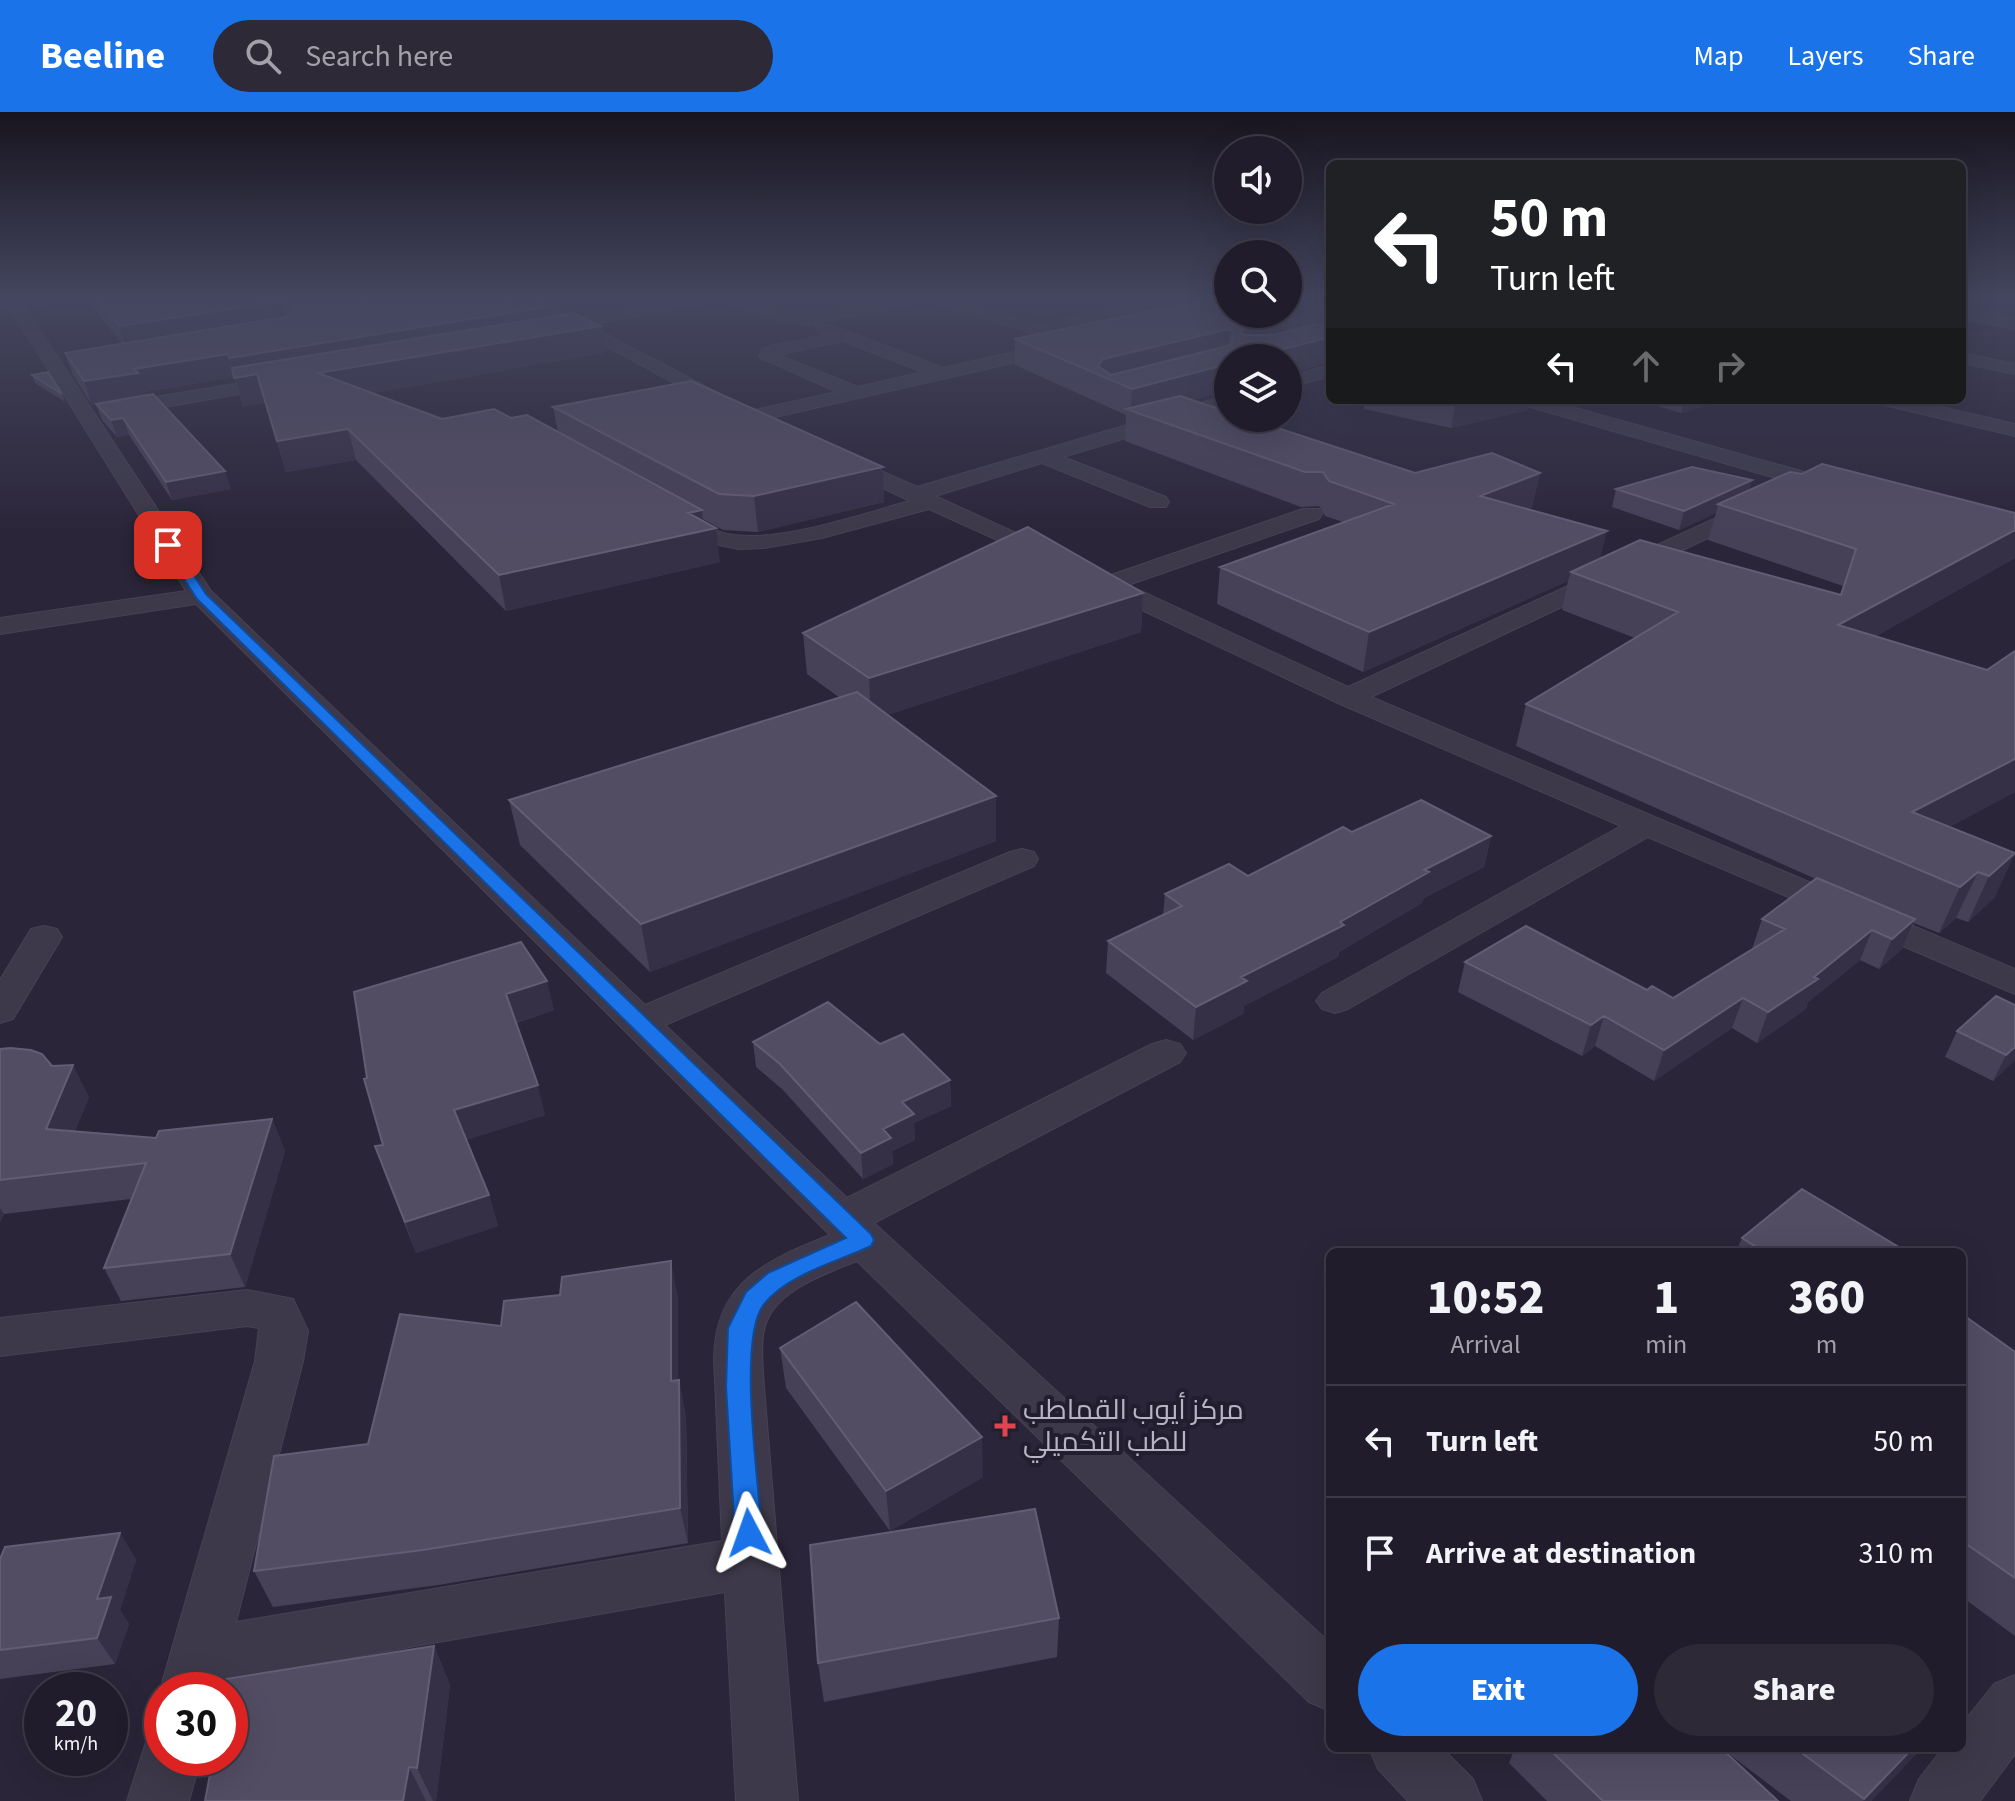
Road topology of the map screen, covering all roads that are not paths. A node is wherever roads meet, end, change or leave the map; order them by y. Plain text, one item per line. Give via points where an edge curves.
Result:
1 (66, 375) edge
2 (663, 375) edge
3 (812, 375) edge
4 (939, 375) edge
5 (303, 378) edge
6 (857, 393) junction
7 (714, 400) junction
8 (1541, 404) edge
9 (1904, 404) edge
10 (684, 405) edge
11 (1214, 405) edge
12 (83, 415) junction
13 (749, 417) junction
14 (777, 430) edge
15 (2015, 430) edge
16 (818, 450) edge
17 (1042, 456) junction
18 (1811, 480) junction
19 (1855, 493) edge
20 (922, 498) junction
21 (1158, 502) dead end
22 (659, 507) edge
23 (1311, 514) dead end
24 (1108, 584) junction
25 (202, 596) junction
26 (0, 626) edge
27 (1348, 697) junction
28 (1646, 825) junction
29 (1022, 859) dead end
30 (44, 937) dead end
31 (2015, 983) edge
32 (1335, 1001) dead end
33 (0, 1011) edge
34 (638, 1022) junction
35 (1166, 1053) dead end
36 (852, 1230) junction
37 (0, 1337) edge
38 (751, 1562) junction
39 (193, 1672) edge
40 (198, 1672) edge
41 (1326, 1678) edge
42 (2015, 1705) edge
43 (1403, 1752) edge
44 (165, 1776) edge
45 (158, 1801) edge
46 (767, 1801) edge
47 (1451, 1801) edge
48 (1941, 1801) edge

1 - 12 street
2 - 7 street
3 - 6 street
4 - 6 street
5 - 12 street
6 - 13 street
7 - 10 street
7 - 13 street
8 - 18 street
9 - 15 street
11 - 17 street
12 - 25 street
13 - 14 street
16 - 20 street
17 - 20 street
17 - 21 street
18 - 19 street
18 - 27 street
20 - 22 street via 776,541 746,544 716,539
20 - 24 street
23 - 24 street
24 - 27 street
25 - 26 street
25 - 34 street
27 - 28 street
28 - 31 street
28 - 32 street
29 - 34 street
30 - 33 street
34 - 36 street
35 - 36 street
36 - 38 street via 776,1279 754,1299 740,1328
36 - 41 street
37 - 39 street via 247,1308 276,1312 284,1331 279,1361
38 - 40 street
38 - 46 street
42 - 48 street
43 - 47 street
44 - 45 street

